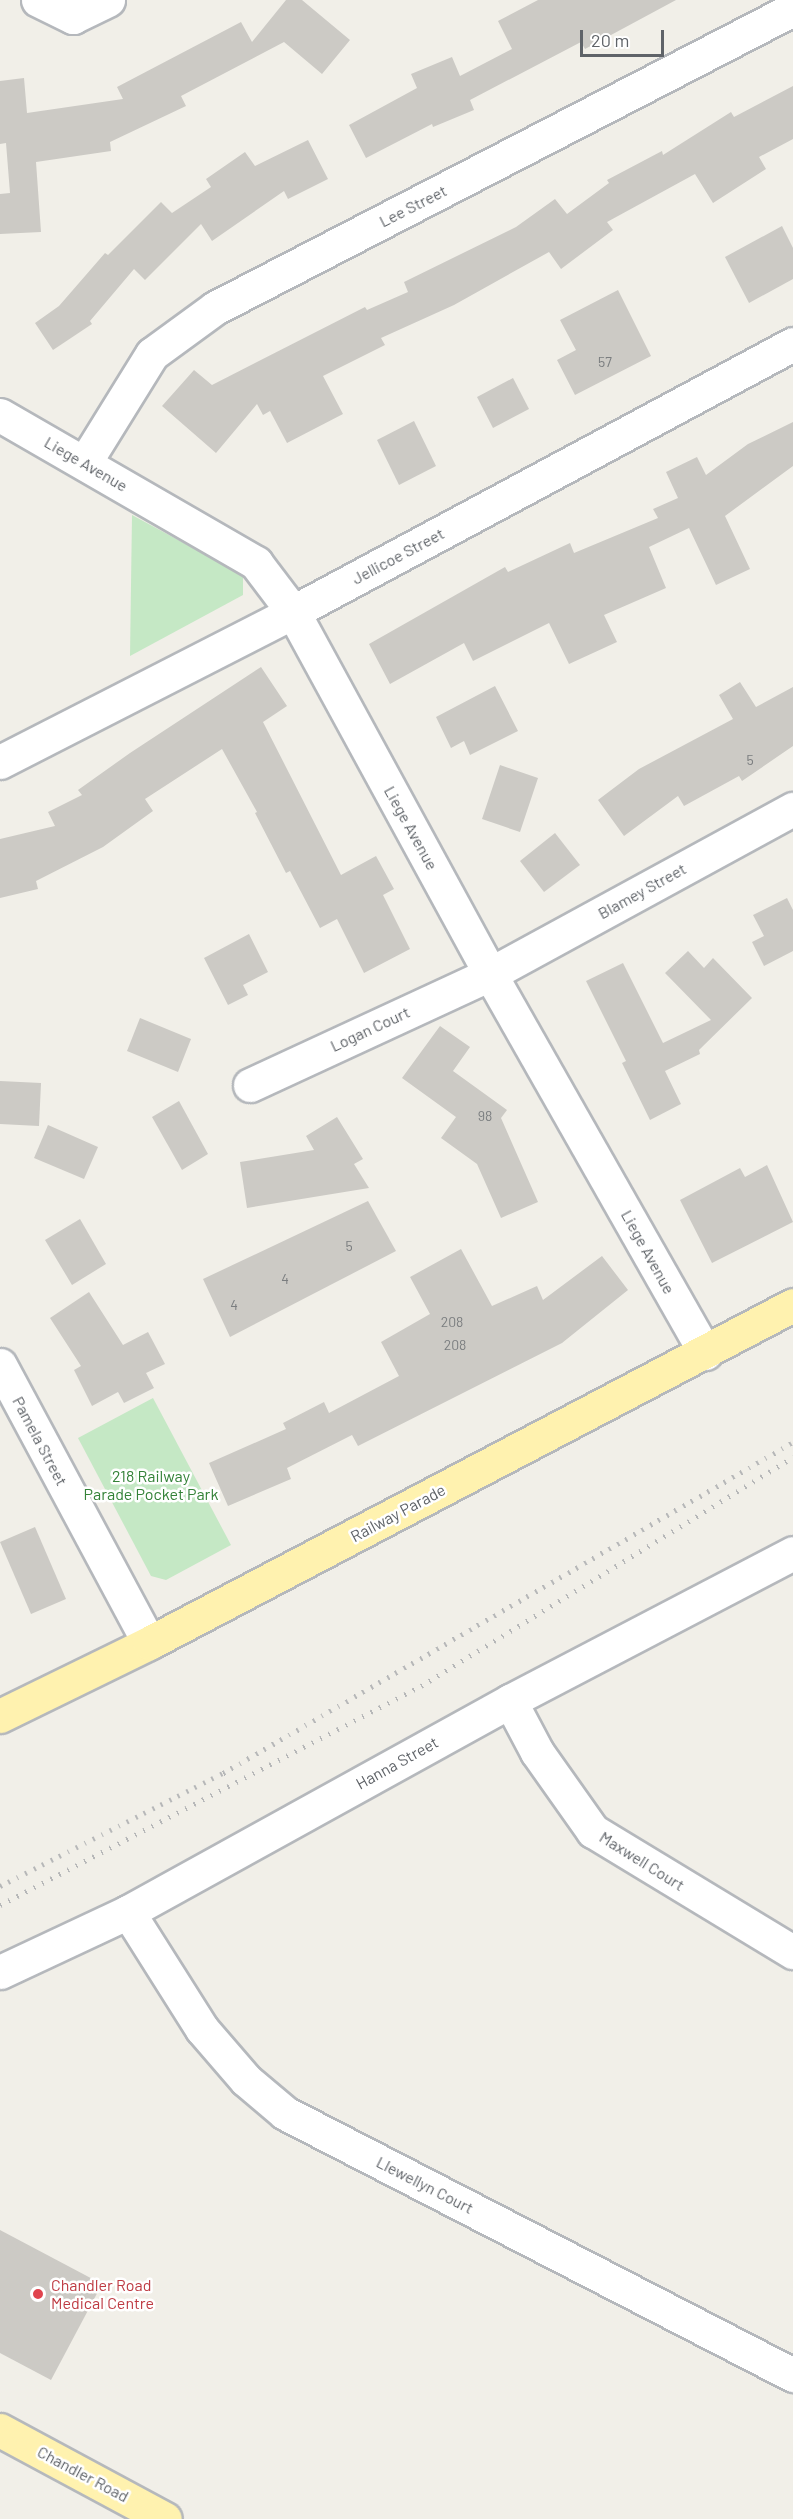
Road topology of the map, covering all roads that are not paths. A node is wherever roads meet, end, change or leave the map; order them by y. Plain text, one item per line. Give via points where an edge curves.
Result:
1 (38, 0) edge
2 (108, 0) edge
3 (793, 9) edge
4 (793, 344) edge
5 (0, 415) edge
6 (85, 462) junction
7 (293, 612) junction
8 (0, 762) edge
9 (793, 809) edge
10 (490, 974) junction
11 (250, 1085) dead end
12 (793, 1305) edge
13 (705, 1353) junction
14 (0, 1365) edge
15 (793, 1553) edge
16 (149, 1643) junction
17 (510, 1701) junction
18 (0, 1716) edge
19 (128, 1912) junction
20 (793, 1953) edge
21 (0, 1972) edge
22 (793, 2375) edge
23 (0, 2430) edge
24 (165, 2519) edge

1 - 2 street via 73,17
3 - 6 street, Lee Street via 215,308 152,354
4 - 7 street, Jellicoe Street
5 - 6 street, Liege Avenue
6 - 7 street, Liege Avenue via 256,563
7 - 8 street, Jellicoe Street
7 - 10 street, Liege Avenue
9 - 10 street, Blamey Street
10 - 11 street, Logan Court
10 - 13 street, Liege Avenue
12 - 13 main road, Railway Parade
13 - 16 main road, Railway Parade
14 - 16 street, Pamela Street
15 - 17 street, Hanna Street
16 - 18 main road, Railway Parade
17 - 19 street, Hanna Street
17 - 20 street, Maxwell Court via 537,1752 593,1831
19 - 21 street, Hanna Street
19 - 22 street, Llewellyn Court via 202,2029 246,2080 285,2113
23 - 24 main road, Chandler Road

